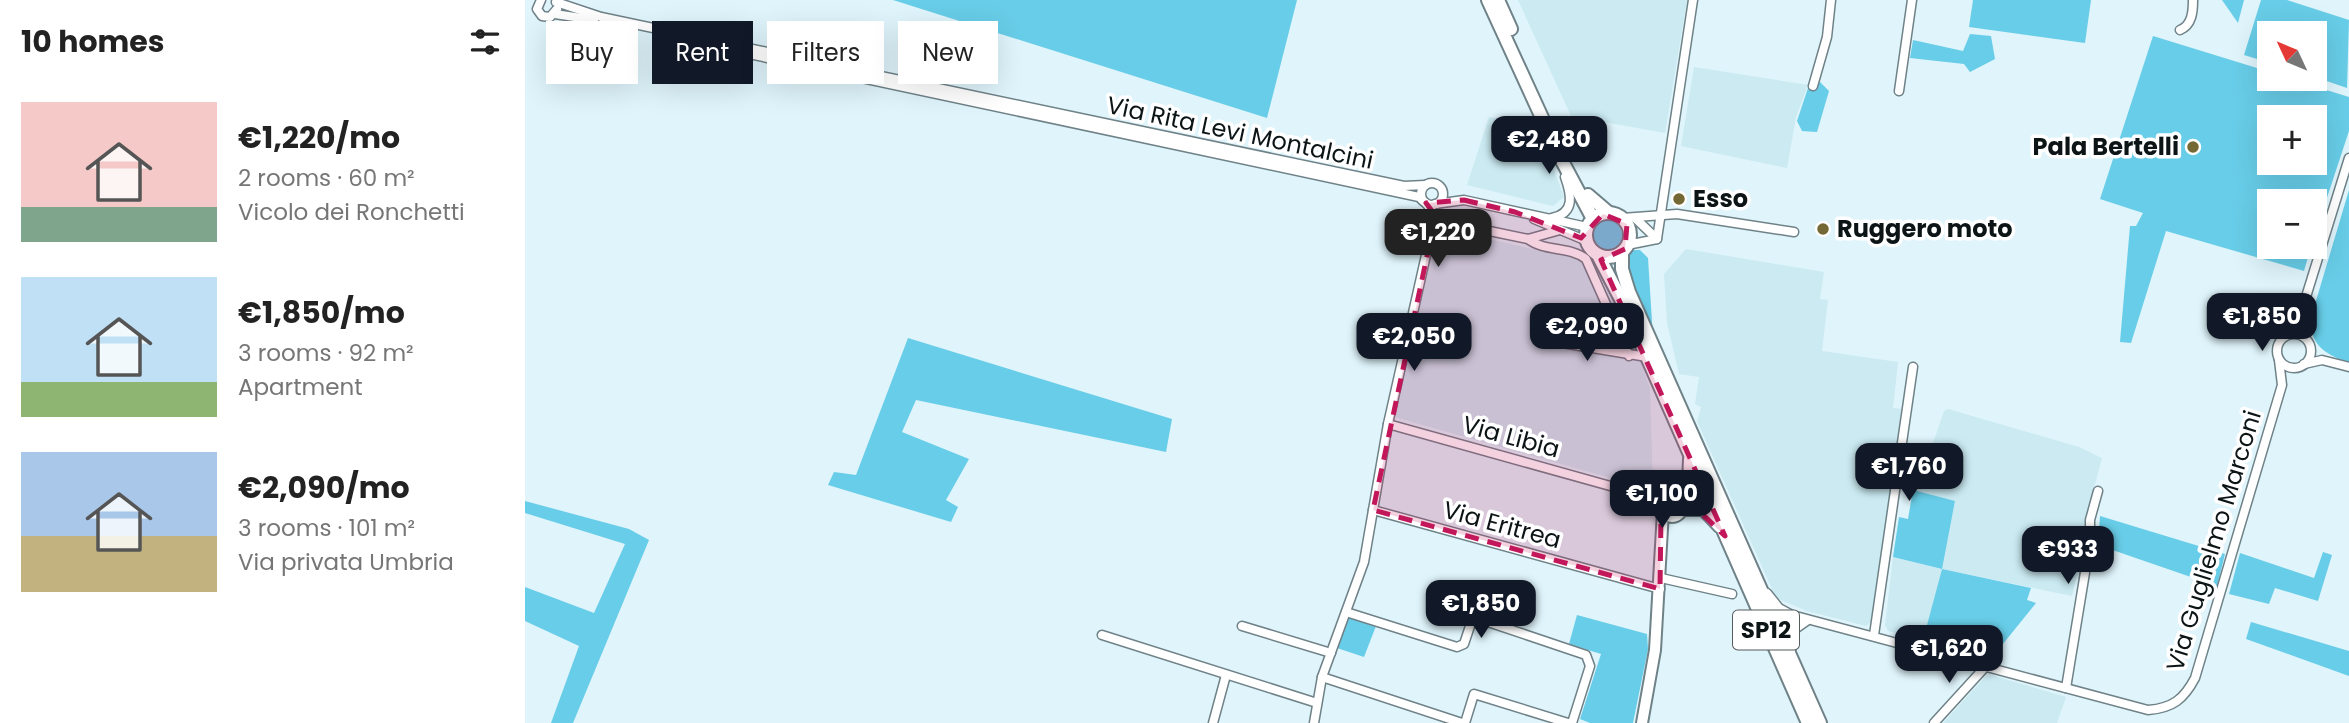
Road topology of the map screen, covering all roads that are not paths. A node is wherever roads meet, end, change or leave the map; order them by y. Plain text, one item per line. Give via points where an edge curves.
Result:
1 (541, 0) edge
2 (1488, 0) edge
3 (1498, 0) edge
4 (1693, 0) edge
5 (1831, 0) edge
6 (1912, 0) edge
7 (2193, 0) edge
8 (555, 1) edge
9 (525, 7) edge
10 (538, 12) junction
11 (555, 14) junction
12 (2180, 30) dead end
13 (1813, 86) dead end
14 (1899, 91) dead end
15 (1551, 137) junction
16 (2349, 158) edge
17 (1425, 185) junction
18 (1440, 186) junction
19 (1465, 200) junction
20 (1428, 203) junction
21 (1515, 212) junction
22 (1609, 213) junction
23 (1660, 213) junction
24 (1435, 215) junction
25 (1549, 218) junction
26 (1628, 218) junction
27 (1590, 223) junction
28 (1557, 231) junction
29 (1794, 232) dead end
30 (1528, 239) junction
31 (1657, 239) junction
32 (1587, 241) junction
33 (1625, 248) junction
34 (1563, 250) junction
35 (1598, 255) junction
36 (2301, 313) junction
37 (2286, 335) junction
38 (1550, 341) dead end
39 (2308, 342) junction
40 (1629, 356) junction
41 (1647, 357) junction
42 (2279, 360) junction
43 (2331, 362) junction
44 (2301, 366) junction
45 (1913, 367) dead end
46 (2349, 367) edge
47 (2282, 385) junction
48 (1388, 424) junction
49 (1687, 450) junction
50 (2098, 491) dead end
51 (1671, 507) junction
52 (1373, 510) junction
53 (1725, 536) junction
54 (1751, 566) junction
55 (1661, 583) junction
56 (1732, 594) dead end
57 (1346, 612) junction
58 (1811, 620) junction
59 (1242, 626) dead end
60 (1102, 635) dead end
61 (1874, 635) junction
62 (1331, 653) junction
63 (1793, 661) junction
64 (1986, 666) junction
65 (1226, 675) junction
66 (1322, 677) junction
67 (2067, 688) junction
68 (1317, 703) junction
69 (1213, 723) edge
70 (1314, 723) edge
71 (1464, 723) edge
72 (1570, 723) edge
73 (1642, 723) edge
74 (1808, 723) edge
75 (1820, 723) edge
76 (1934, 723) edge

1 - 10 street
2 - 15 main road
3 - 22 main road via 1569,160 1589,195
4 - 23 street
5 - 13 street via 1827,37
6 - 14 street
7 - 12 street via 2192,16
8 - 11 street
8 - 17 street, Via Rita Levi Montalcini via 601,17 1272,160 1404,186
9 - 10 street
10 - 11 street, Via Rita Levi Montalcini via 544,18
11 - 20 street, Via Rita Levi Montalcini via 1405,194
15 - 25 street via 1572,195 1567,209
15 - 27 main road
16 - 36 street
17 - 18 street
17 - 20 street via 1421,194
18 - 19 street, Via Rita Levi Montalcini
18 - 20 street via 1443,196
19 - 20 street, Via Rita Levi Montalcini
19 - 21 street, Via Rita Levi Montalcini
20 - 24 street
21 - 25 street, Via Rita Levi Montalcini
21 - 28 street, Via Rita Levi Montalcini
22 - 26 main road
22 - 27 main road
23 - 26 street
23 - 29 street
23 - 31 street
24 - 30 street via 1451,223
24 - 48 street
25 - 27 street, Via Rita Levi Montalcini
26 - 31 street
26 - 33 main road
27 - 32 main road
28 - 30 street
28 - 32 street, Via Rita Levi Montalcini
28 - 34 street via 1552,243
30 - 34 street
31 - 33 street
32 - 35 main road
33 - 35 main road via 1611,257
33 - 54 main road, SP12 via 1622,269 1629,292
34 - 40 street via 1586,259
35 - 41 main road, SP12
36 - 37 street
36 - 39 street
37 - 39 street via 2297,334
37 - 42 street via 2276,349
38 - 40 street
39 - 43 street
39 - 44 street via 2310,355
40 - 41 street
41 - 49 main road, SP12
42 - 44 street via 2287,367
42 - 47 street, Via Guglielmo Marconi
43 - 44 street
43 - 46 street
44 - 47 street, Via Guglielmo Marconi
45 - 61 street
47 - 67 street, Via Guglielmo Marconi via 2187,693 2171,706 2148,710
48 - 51 street, Via Libia
48 - 52 street
49 - 51 street via 1688,483
49 - 53 main road, SP12
50 - 67 street
51 - 53 street via 1703,510
51 - 55 street via 1663,538
52 - 55 street, Via Eritrea
52 - 57 street via 1364,562
53 - 74 main road, SP12
54 - 58 street, Via Guglielmo Marconi via 1779,608
54 - 63 main road, SP12
55 - 56 street, Via Eritrea
55 - 73 street
57 - 62 street
57 - 72 street via 1457,647 1464,644 1471,623 1479,619 1586,655 1590,666
58 - 61 street, Via Guglielmo Marconi
58 - 63 street via 1791,632
59 - 62 street
60 - 65 street
61 - 64 street, Via Guglielmo Marconi
62 - 66 street
63 - 75 main road, SP12
64 - 67 street, Via Guglielmo Marconi
64 - 76 street
65 - 68 street
65 - 69 street
66 - 68 street
66 - 71 street
68 - 70 street
71 - 72 street via 1474,694

